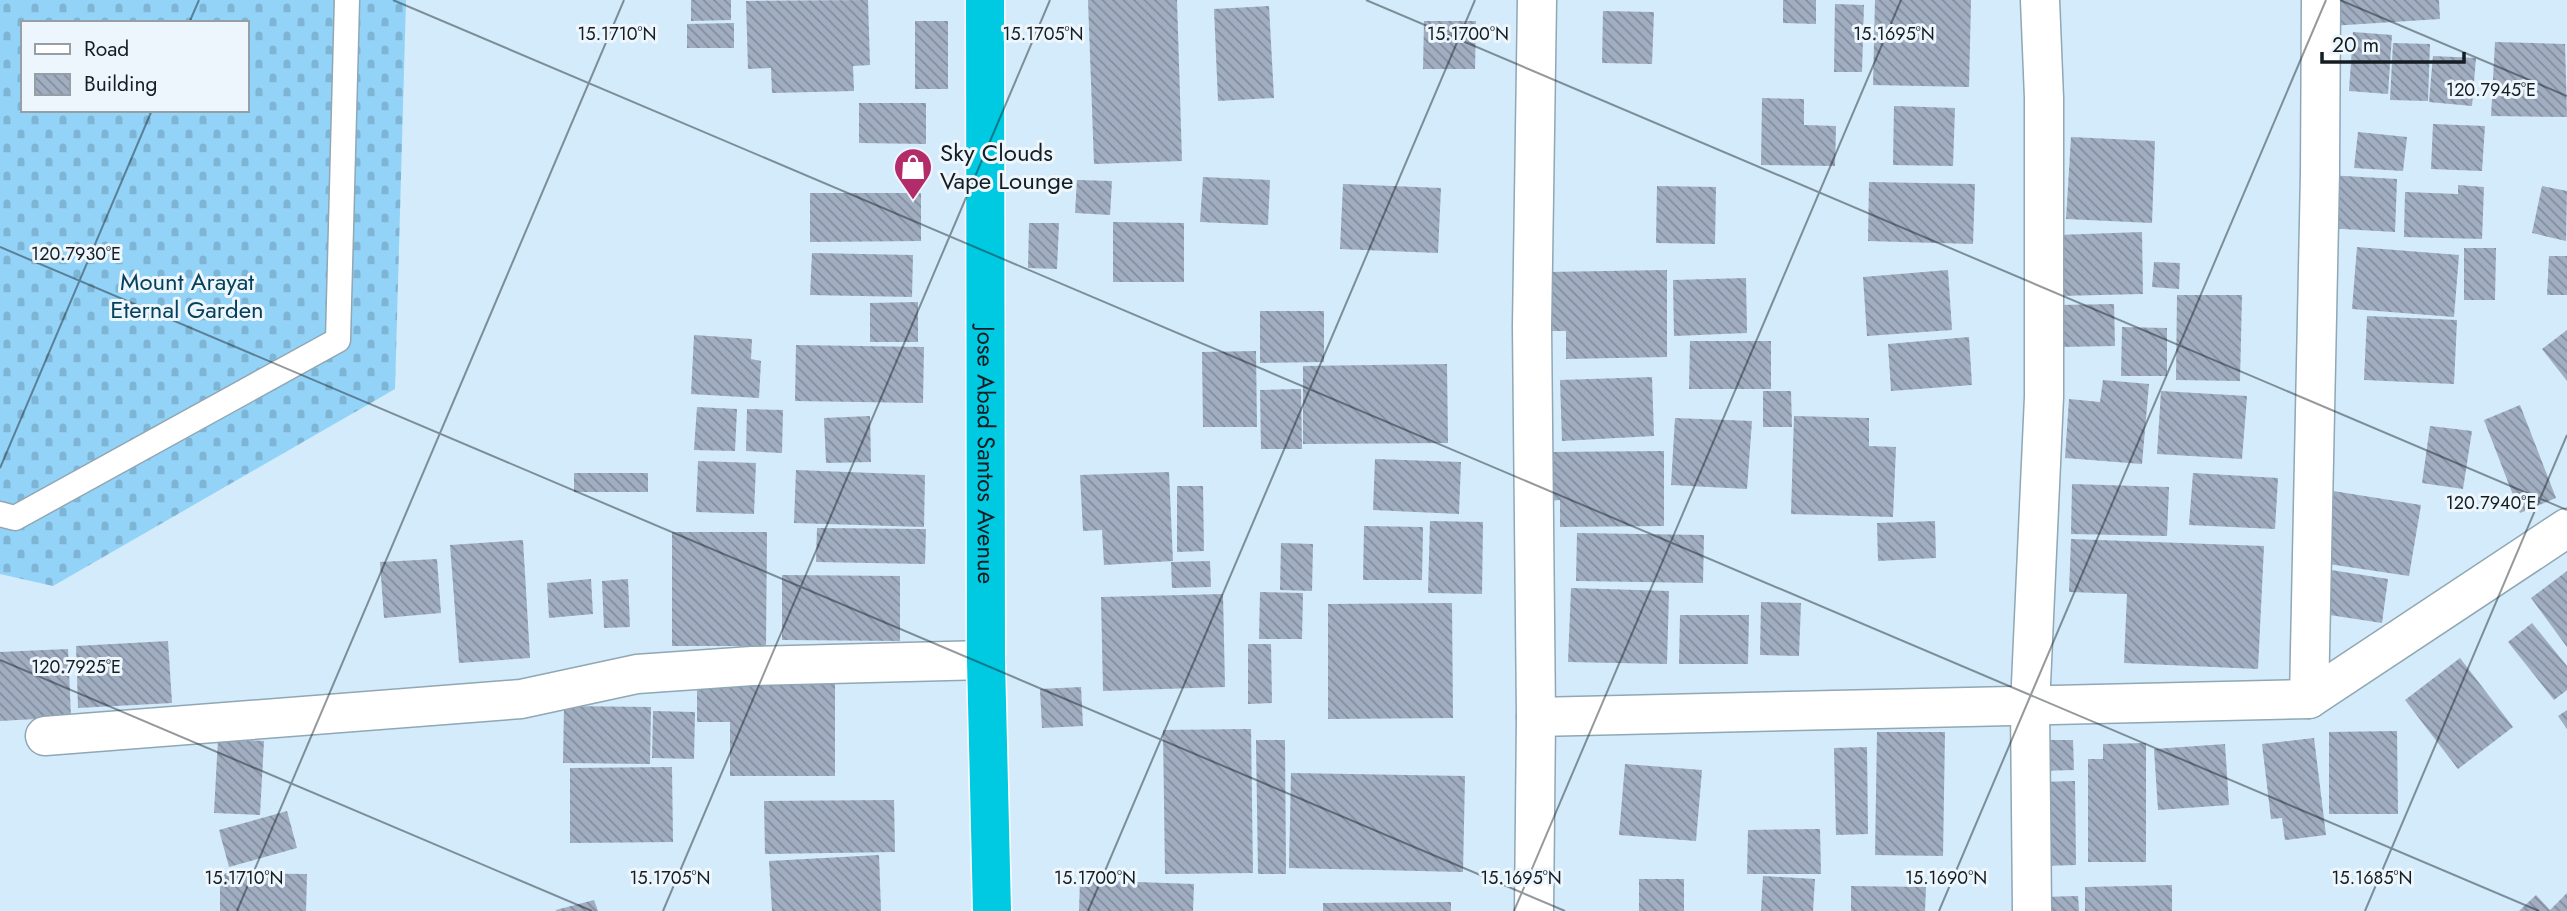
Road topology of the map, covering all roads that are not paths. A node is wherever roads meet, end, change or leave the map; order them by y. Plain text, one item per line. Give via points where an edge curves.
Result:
1 (347, 0) edge
2 (985, 0) edge
3 (1537, 0) edge
4 (2040, 0) edge
5 (2321, 0) edge
6 (0, 514) edge
7 (2567, 527) edge
8 (986, 660) junction
9 (2308, 699) junction
10 (2030, 706) junction
11 (1536, 717) junction
12 (45, 736) dead end
13 (992, 911) edge
14 (1534, 911) edge
15 (2032, 911) edge

1 - 6 lane via 338,340 15,518
2 - 8 highway, Jose Abad Santos Avenue
3 - 11 street via 1532,327
4 - 10 street via 2045,397
5 - 9 street
7 - 9 street
8 - 12 street via 638,674 521,699
8 - 13 highway, Jose Abad Santos Avenue
9 - 10 street
10 - 11 street
10 - 15 street
11 - 14 street

